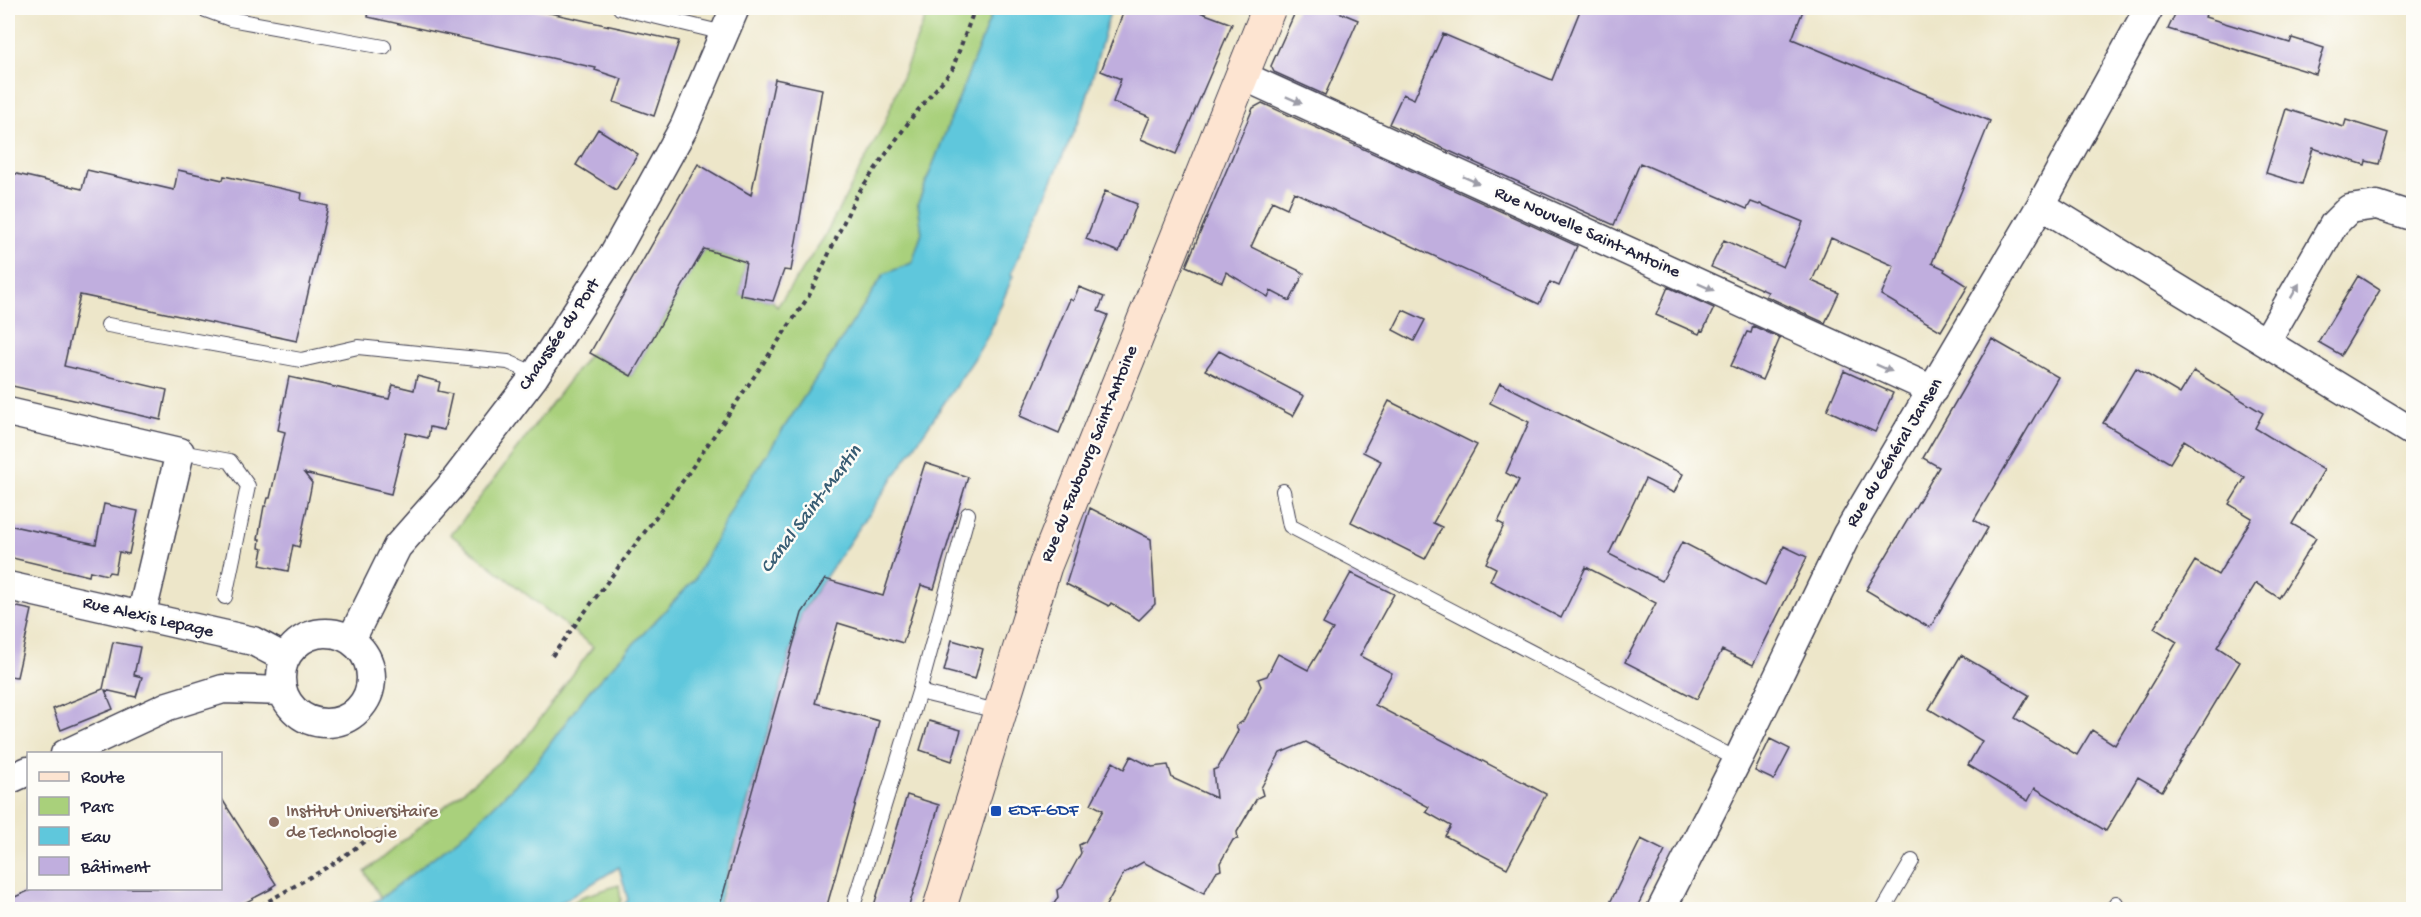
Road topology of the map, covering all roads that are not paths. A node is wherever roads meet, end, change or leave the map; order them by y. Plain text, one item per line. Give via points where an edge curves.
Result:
1 (200, 8) edge
2 (620, 8) edge
3 (735, 8) edge
4 (1269, 8) edge
5 (2149, 8) edge
6 (724, 33) junction
7 (384, 47) dead end
8 (1241, 75) junction
9 (2041, 205) junction
10 (2414, 217) edge
11 (108, 325) dead end
12 (2266, 342) junction
13 (536, 374) junction
14 (1933, 390) junction
15 (8, 412) edge
16 (2414, 433) edge
17 (180, 452) junction
18 (1283, 491) dead end
19 (968, 514) dead end
20 (8, 586) edge
21 (225, 597) dead end
22 (141, 616) junction
23 (351, 640) junction
24 (285, 658) junction
25 (282, 691) junction
26 (919, 692) junction
27 (1001, 712) junction
28 (67, 752) edge
29 (1738, 760) junction
30 (27, 771) edge
31 (8, 780) edge
32 (1912, 861) dead end
33 (855, 900) dead end
34 (939, 909) edge
35 (1661, 909) edge
36 (1883, 909) edge

1 - 7 lane via 230,19
2 - 6 lane
3 - 6 street, Chaussée du Port
4 - 8 street, Rue du Faubourg Saint-Antoine
5 - 9 street, Rue du Général Jansen
6 - 13 street, Chaussée du Port via 684,127 613,255
8 -> 14 street, Rue Nouvelle Saint-Antoine
8 - 27 street, Rue du Faubourg Saint-Antoine via 1045,566
9 - 12 street
9 - 14 street, Rue du Général Jansen
12 -> 10 street via 2334,224 2349,209 2377,206
11 - 13 lane via 301,360 358,347 508,362
12 - 16 street
13 - 23 street, Chaussée du Port via 449,488 397,547
14 - 29 street, Rue du Général Jansen via 1847,534
15 - 17 street
17 - 21 lane via 230,461 248,486
17 - 22 street
18 - 29 lane via 1290,526
19 - 26 lane
20 - 22 street, Rue Alexis Lepage
22 - 24 street, Rue Alexis Lepage via 253,641
23 - 24 street via 314,634 297,644
23 - 25 street via 369,665 371,681 368,697 346,720 331,724 300,716
24 - 25 street
25 - 28 street via 223,689 168,706
26 - 27 lane
26 - 33 lane
27 - 34 street, Rue du Faubourg Saint-Antoine
29 - 35 street, Rue du Général Jansen
30 - 31 street
32 - 36 lane

